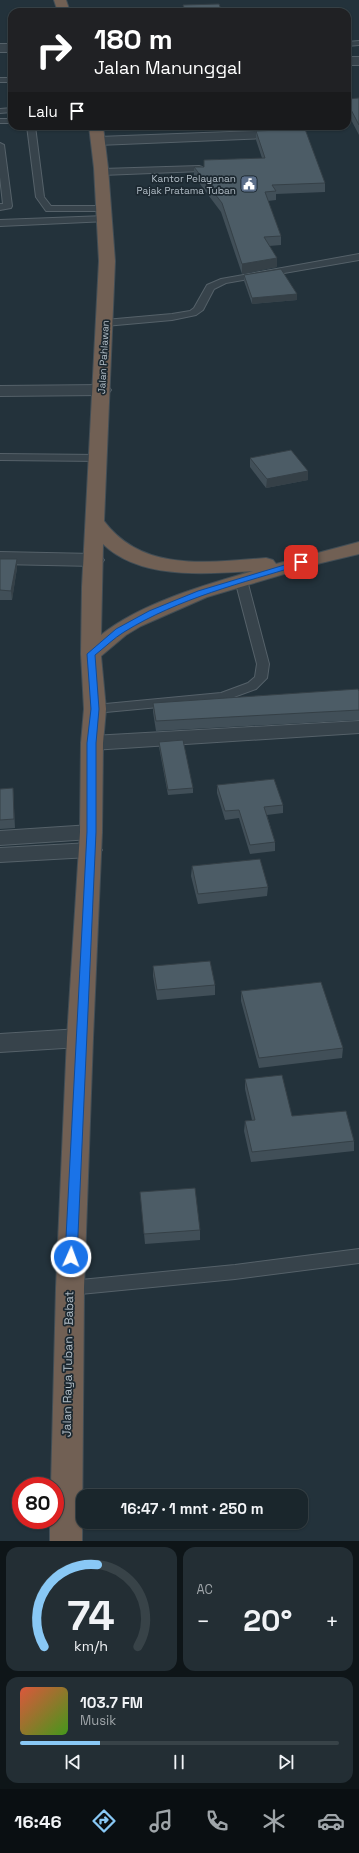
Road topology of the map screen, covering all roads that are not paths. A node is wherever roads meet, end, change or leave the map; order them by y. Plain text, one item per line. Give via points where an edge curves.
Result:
1 (32, 130) edge
2 (97, 134) edge
3 (286, 134) edge
4 (0, 145) edge
5 (199, 169) edge
6 (102, 172) junction
7 (0, 207) edge
8 (105, 214) junction
9 (0, 223) edge
10 (359, 257) edge
11 (105, 323) junction
12 (102, 390) junction
13 (0, 391) edge
14 (0, 457) edge
15 (99, 458) junction
16 (96, 523) junction
17 (359, 548) edge
18 (0, 558) edge
19 (316, 558) junction
20 (94, 560) junction
21 (241, 580) junction
22 (92, 587) joint
23 (91, 654) junction
24 (95, 709) junction
25 (359, 727) edge
26 (92, 743) junction
27 (0, 838) edge
28 (91, 841) junction
29 (0, 855) edge
30 (80, 1038) junction
31 (0, 1043) edge
32 (359, 1256) edge
33 (70, 1288) junction
34 (66, 1541) edge

1 - 8 lane via 40,197 49,209
2 - 3 street
2 - 6 highway, Jalan Pahlawan
4 - 7 lane via 8,206
5 - 6 lane
6 - 8 highway, Jalan Pahlawan
8 - 9 lane
8 - 11 highway, Jalan Pahlawan
10 - 11 lane via 224,281 210,287 198,310 193,313 172,318
11 - 12 highway, Jalan Pahlawan
12 - 13 street
12 - 15 highway, Jalan Pahlawan
14 - 15 lane
15 - 16 highway, Jalan Pahlawan
16 - 19 highway via 114,544 136,556 161,564 227,566
16 - 20 highway, Jalan Pahlawan
17 - 19 highway
18 - 20 street
19 - 21 highway
20 - 22 highway, Jalan Pahlawan
21 - 23 highway via 200,592 152,613 119,631
21 - 24 lane via 263,664 261,678 252,686 223,697
22 - 23 highway, Jalan Raya Tuban - Babat
23 - 24 highway, Jalan Raya Tuban - Babat
24 - 26 highway, Jalan Raya Tuban - Babat
25 - 26 street
26 - 28 highway, Jalan Raya Tuban - Babat
27 - 28 street
28 - 29 street
28 - 30 highway, Jalan Raya Tuban - Babat
30 - 31 street
30 - 33 highway, Jalan Raya Tuban - Babat
32 - 33 lane via 235,1272
33 - 34 highway, Jalan Raya Tuban - Babat

